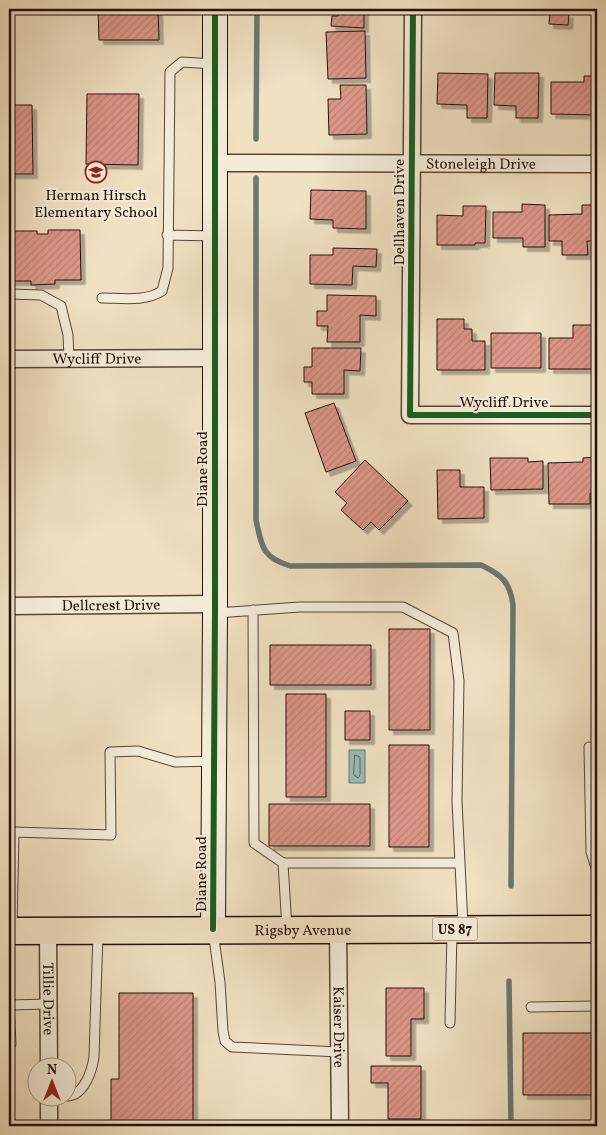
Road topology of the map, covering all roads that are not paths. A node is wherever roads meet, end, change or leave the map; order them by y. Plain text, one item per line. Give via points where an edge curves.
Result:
1 (215, 9) edge
2 (413, 9) edge
3 (214, 64) junction
4 (213, 163) junction
5 (412, 163) junction
6 (597, 164) edge
7 (167, 235) junction
8 (214, 236) junction
9 (9, 294) edge
10 (102, 298) dead end
11 (69, 358) junction
12 (215, 358) junction
13 (9, 359) edge
14 (410, 415) joint
15 (597, 415) edge
16 (9, 606) edge
17 (215, 608) junction
18 (253, 610) junction
19 (589, 747) dead end
20 (214, 761) junction
21 (11, 832) edge
22 (283, 862) junction
23 (460, 863) junction
24 (597, 871) edge
25 (338, 928) junction
26 (213, 929) junction
27 (287, 929) junction
28 (458, 929) junction
29 (597, 929) edge
30 (48, 930) junction
31 (98, 930) junction
32 (10, 931) edge
33 (48, 1004) junction
34 (10, 1005) edge
35 (597, 1006) edge
36 (531, 1007) dead end
37 (450, 1023) dead end
38 (11, 1044) dead end
39 (340, 1052) junction
40 (48, 1058) edge
41 (78, 1091) edge
42 (49, 1108) edge
43 (49, 1126) edge
44 (340, 1126) edge

1 - 3 street, Diane Road
2 - 5 street, Dellhaven Drive
3 - 4 street, Diane Road
3 - 7 lane via 182,62 170,72
4 - 5 street, Stoneleigh Drive
4 - 8 street, Diane Road
5 - 6 street, Stoneleigh Drive
5 - 14 street, Dellhaven Drive
7 - 8 lane
7 - 10 lane via 168,268 162,291 155,296 138,298
8 - 12 street, Diane Road
9 - 11 lane via 41,295 61,306 68,335
11 - 12 street, Wycliff Drive
11 - 13 street, Wycliff Drive
12 - 17 street, Diane Road
14 - 15 street, Wycliff Drive
16 - 17 street, Dellcrest Drive
17 - 18 lane
17 - 20 street, Diane Road
18 - 22 lane via 254,843
18 - 23 lane via 403,607 453,633 459,681 457,801
19 - 24 lane via 591,852
20 - 21 lane via 175,762 138,751 110,752 111,835
20 - 26 street, Diane Road
21 - 32 lane
22 - 23 lane
22 - 27 lane
23 - 28 lane
25 - 27 main road, Rigsby Avenue / US 87
25 - 28 main road, Rigsby Avenue / US 87
25 - 39 street, Kaiser Drive
26 - 27 main road, Rigsby Avenue / US 87
26 - 31 main road, Rigsby Avenue / US 87
26 - 39 lane via 226,1041 232,1047
28 - 29 main road, Rigsby Avenue / US 87
28 - 37 lane
30 - 31 main road, Rigsby Avenue / US 87
30 - 32 main road, Rigsby Avenue / US 87
30 - 33 street, Tillie Drive
31 - 41 lane via 92,1074
33 - 34 lane
33 - 40 street, Tillie Drive
34 - 38 lane
35 - 36 lane
39 - 44 street, Kaiser Drive
42 - 43 street

